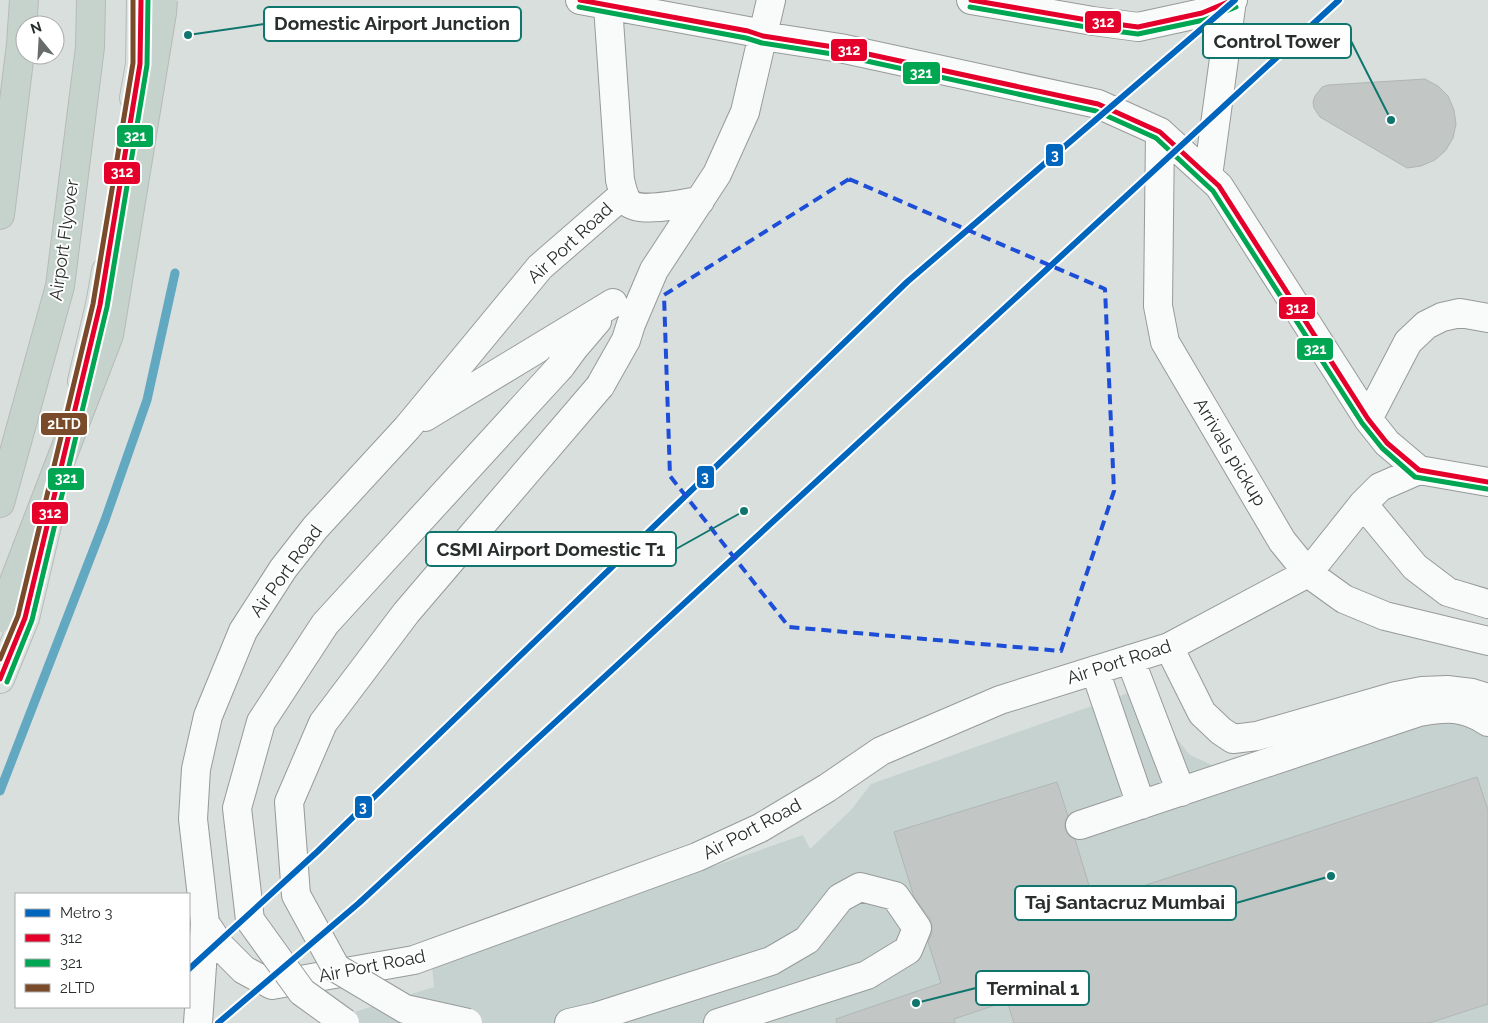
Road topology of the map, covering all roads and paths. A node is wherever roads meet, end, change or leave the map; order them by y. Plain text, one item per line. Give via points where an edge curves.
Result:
1 (24, 0) edge
2 (92, 0) edge
3 (141, 0) edge
4 (162, 0) edge
5 (580, 0) edge
6 (771, 0) edge
7 (971, 0) edge
8 (1232, 0) edge
9 (608, 6) junction
10 (763, 36) junction
11 (1160, 132) junction
12 (1208, 176) junction
13 (624, 194) junction
14 (700, 201) junction
15 (0, 215) edge
16 (654, 270) junction
17 (613, 303) junction
18 (1488, 318) edge
19 (1368, 419) junction
20 (407, 428) junction
21 (1419, 470) junction
22 (1488, 482) edge
23 (0, 503) edge
24 (1363, 504) junction
25 (1308, 573) junction
26 (1488, 604) edge
27 (0, 618) edge
28 (1488, 641) edge
29 (1169, 647) junction
30 (1130, 659) junction
31 (1095, 670) junction
32 (0, 679) edge
33 (1488, 698) edge
34 (1488, 722) edge
35 (1181, 792) junction
36 (1142, 805) junction
37 (1080, 826) dead end
38 (205, 923) junction
39 (198, 1023) edge
40 (346, 1023) edge
41 (468, 1023) edge
42 (568, 1023) edge
43 (718, 1023) edge

1 - 15 highway
2 - 23 highway, Airport Flyover via 90,48 60,286
3 - 32 main road via 140,64 100,306 25,618
4 - 27 highway, bridge via 109,335
5 - 9 street
6 - 10 street
7 - 8 street via 1138,27 1202,13
8 - 12 street
9 - 10 street
9 - 13 street, Air Port Road via 620,180
10 - 11 street via 840,48 1098,104
10 - 14 street via 745,112 717,174
11 - 12 street
11 - 25 street, Arrivals pickup via 1158,306 1165,342 1282,541
12 - 19 street via 1219,186
13 - 14 street, Air Port Road via 628,202 638,208
13 - 20 street, Air Port Road via 540,268
14 - 16 street
16 - 17 street
16 - 41 street, bridge via 626,340 600,386 406,613 322,723 289,802 296,895 336,968 405,1009
17 - 20 street
17 - 40 street, bridge via 560,367 325,624 261,722 237,808 250,920 302,992
18 - 19 street via 1460,313 1442,316 1426,325 1408,342
19 - 21 street via 1387,443
20 - 38 street, Air Port Road via 315,528 283,569 243,631 208,716 196,769 193,819
21 - 22 street
21 - 24 street via 1380,487
24 - 25 street, Air Port Road
24 - 26 street via 1415,567 1448,592
25 - 28 street, Arrivals pickup via 1344,599 1386,616
25 - 29 street, Air Port Road
29 - 30 street, Air Port Road
29 - 33 street via 1202,713 1233,739 1257,736 1422,691 1447,690
30 - 31 street, Air Port Road
30 - 35 street
31 - 36 street
31 - 38 street, Air Port Road via 1000,700 882,751 760,828 698,857 414,960 272,985 244,970 221,948
34 - 35 street via 1469,711 1419,712
35 - 36 street
36 - 37 street
38 - 39 street
42 - 43 street via 771,961 807,940 840,898 860,887 895,896 916,928 908,950 867,975

